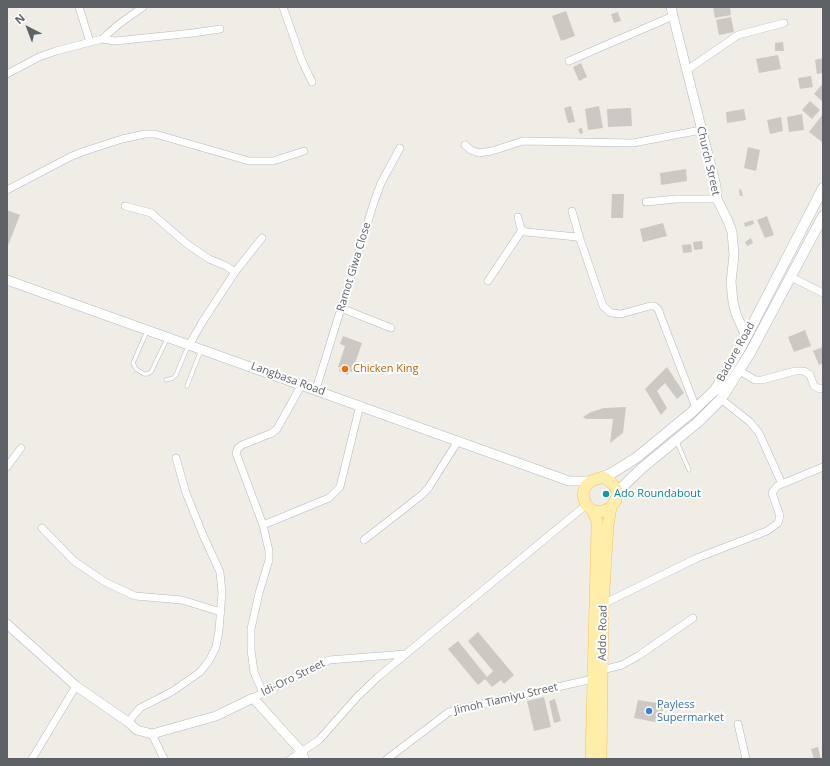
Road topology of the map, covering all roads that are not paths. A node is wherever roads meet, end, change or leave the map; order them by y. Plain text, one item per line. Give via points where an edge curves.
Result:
1 (80, 7) edge
2 (143, 7) edge
3 (283, 7) edge
4 (672, 12) edge
5 (784, 23) dead end
6 (220, 29) dead end
7 (102, 39) junction
8 (90, 42) junction
9 (569, 61) dead end
10 (687, 70) junction
11 (7, 74) edge
12 (312, 82) dead end
13 (701, 130) junction
14 (465, 145) dead end
15 (400, 148) dead end
16 (304, 151) dead end
17 (823, 188) edge
18 (7, 190) edge
19 (717, 199) junction
20 (646, 202) dead end
21 (126, 206) dead end
22 (572, 211) dead end
23 (823, 216) edge
24 (518, 217) dead end
25 (522, 230) junction
26 (262, 238) dead end
27 (580, 239) junction
28 (235, 272) junction
29 (791, 277) junction
30 (7, 280) edge
31 (488, 281) dead end
32 (823, 293) edge
33 (341, 308) junction
34 (391, 328) dead end
35 (148, 330) junction
36 (746, 336) junction
37 (168, 337) junction
38 (189, 345) junction
39 (201, 349) junction
40 (740, 371) junction
41 (166, 380) dead end
42 (302, 384) junction
43 (187, 386) dead end
44 (823, 388) edge
45 (316, 389) junction
46 (721, 399) junction
47 (360, 405) junction
48 (696, 408) junction
49 (676, 440) junction
50 (458, 441) junction
51 (21, 448) dead end
52 (176, 458) dead end
53 (7, 467) edge
54 (823, 467) edge
55 (689, 470) dead end
56 (603, 477) junction
57 (569, 480) junction
58 (591, 481) junction
59 (782, 484) junction
60 (617, 492) junction
61 (583, 493) junction
62 (589, 507) junction
63 (611, 507) junction
64 (263, 525) junction
65 (42, 528) dead end
66 (364, 540) dead end
67 (604, 604) junction
68 (221, 612) junction
69 (693, 618) dead end
70 (7, 624) edge
71 (405, 654) junction
72 (602, 670) junction
73 (592, 679) junction
74 (76, 686) junction
75 (263, 693) junction
76 (253, 698) junction
77 (128, 722) junction
78 (738, 724) dead end
79 (152, 734) junction
80 (303, 755) edge
81 (32, 759) edge
82 (164, 759) edge
83 (291, 759) edge
84 (387, 759) edge
85 (591, 759) edge
86 (601, 759) edge
87 (746, 759) edge

1 - 8 street
2 - 7 street
3 - 12 street
4 - 9 street
4 - 10 street, Church Street
5 - 10 street via 738,35
6 - 7 street via 115,41
7 - 8 street
8 - 11 street via 39,57
10 - 13 street, Church Street
13 - 14 street via 633,143 523,141 479,153
13 - 19 street, Church Street
15 - 33 street, Ramot Giwa Close via 379,190
16 - 18 street via 273,161 249,161 156,134 146,134 82,152
17 - 36 main road, Badore Road
19 - 20 street via 676,198
19 - 36 street, Church Street via 732,232 733,302
21 - 28 street via 151,213 186,244
22 - 27 street
23 - 29 main road, Badore Road
24 - 25 street
25 - 27 street
25 - 31 street
26 - 28 street
27 - 48 street via 603,306 611,312 621,314 650,306 658,308
28 - 38 street
29 - 32 street
29 - 40 main road, Badore Road
30 - 35 street, Langbasa Road
33 - 34 street
33 - 45 street, Ramot Giwa Close
35 - 37 street, Langbasa Road
35 - 37 lane via 133,363 136,369 144,374 151,372
36 - 48 main road, Badore Road via 715,390
37 - 38 street, Langbasa Road
38 - 39 street, Langbasa Road
38 - 41 lane via 175,377
39 - 42 street, Langbasa Road
39 - 43 lane
40 - 44 street via 755,380 804,371 810,375 814,386
40 - 46 main road, Badore Road
42 - 45 street, Langbasa Road
42 - 64 street via 277,429 242,445 236,453
45 - 47 street, Langbasa Road
46 - 49 main road, Badore Road
46 - 59 street via 750,422 759,433
47 - 50 street, Langbasa Road
47 - 64 street via 340,487 329,498
48 - 56 main road, Badore Road via 636,458
49 - 55 lane
49 - 60 main road, Badore Road
50 - 57 street, Langbasa Road
50 - 66 street via 423,494
51 - 53 street
52 - 68 street via 203,536 220,572
54 - 59 street
56 - 58 main road
56 - 60 main road
57 - 58 street
57 - 61 street
58 - 61 main road
59 - 67 street via 772,493 780,516 778,523 773,527 697,558
60 - 63 main road via 616,500
61 - 62 main road
62 - 63 main road via 600,512
62 - 71 street
62 - 73 main road, Addo Road via 597,521
63 - 67 main road, Addo Road
64 - 75 street via 269,560 251,629 250,650 254,672
65 - 68 street via 74,561 104,582 135,596 182,600
67 - 72 main road, Addo Road
68 - 77 street via 216,647 200,672 140,708
69 - 72 street via 638,656 622,665
70 - 74 street
71 - 75 street, Idi-Oro Street via 329,660
71 - 80 street via 358,696
72 - 86 main road, Addo Road
73 - 84 street, Jimoh Tiamiyu Street via 449,712
73 - 85 main road, Addo Road
74 - 77 street
74 - 81 street
75 - 76 street, Idi-Oro Street
76 - 79 street via 216,716
76 - 80 street
77 - 79 street via 137,730
78 - 87 street
79 - 82 street
80 - 83 street

